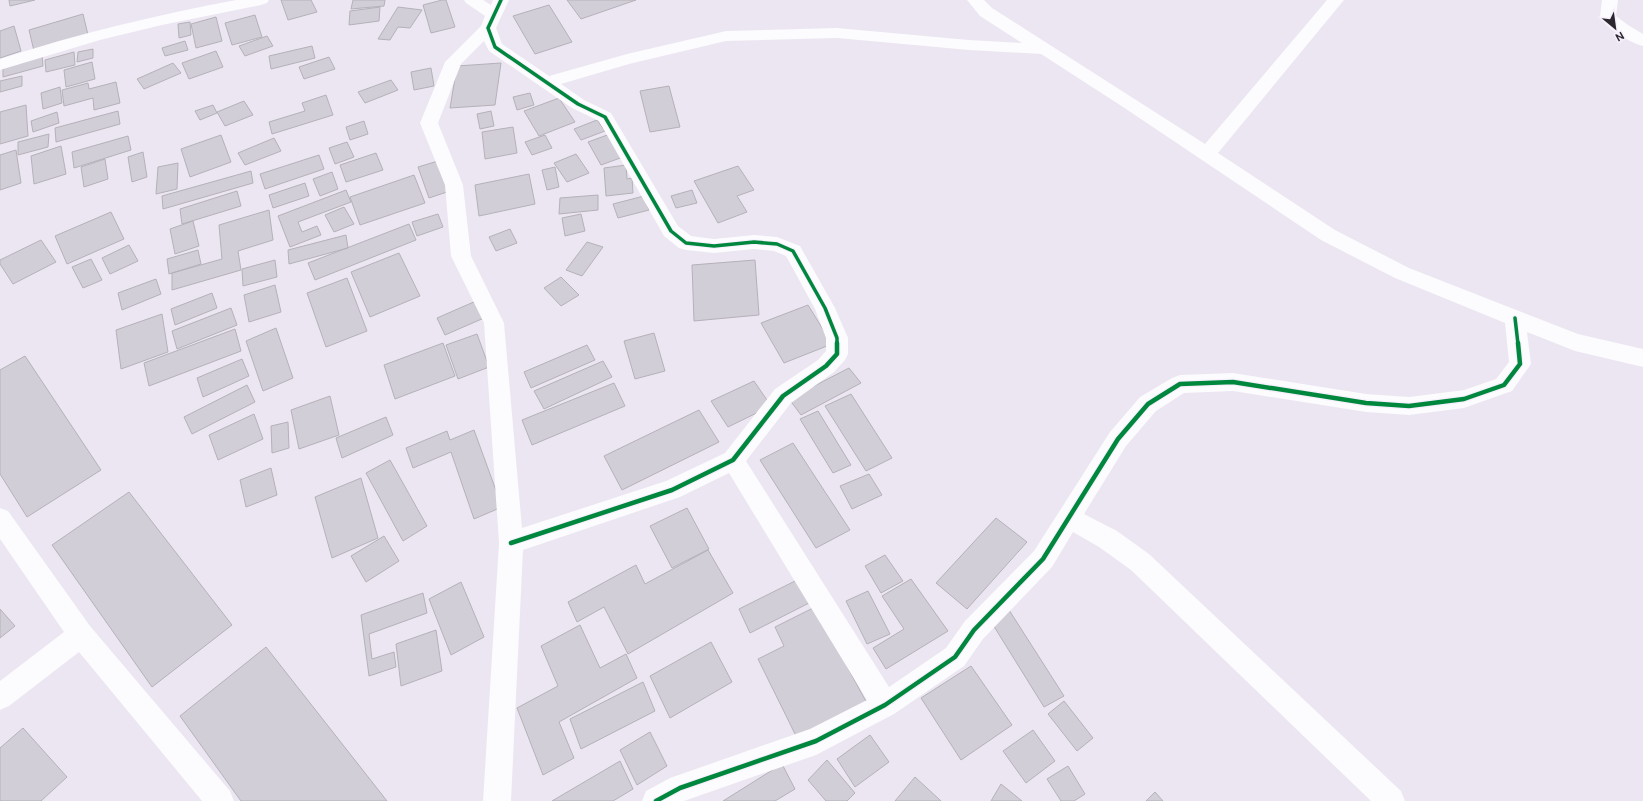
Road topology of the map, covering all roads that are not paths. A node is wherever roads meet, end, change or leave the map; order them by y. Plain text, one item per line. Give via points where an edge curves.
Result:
1 (261, 0) edge
2 (472, 0) edge
3 (975, 0) edge
4 (1336, 0) edge
5 (1610, 0) edge
6 (495, 14) edge
7 (1643, 41) edge
8 (1044, 49) junction
9 (0, 65) edge
10 (547, 82) junction
11 (1207, 154) junction
12 (1515, 318) junction
13 (1643, 358) edge
14 (733, 460) junction
15 (1069, 518) junction
16 (0, 519) edge
17 (511, 543) junction
18 (81, 635) junction
19 (0, 697) edge
20 (885, 705) junction
21 (685, 795) edge
22 (220, 801) edge
23 (497, 801) edge
24 (656, 801) edge
25 (1392, 801) edge

1 - 9 street via 82,39
2 - 6 street
3 - 8 street via 986,12
4 - 11 street
5 - 7 street via 1608,17
6 - 10 street via 495,47
6 - 17 street via 453,62 429,123 454,185 461,256 494,322
8 - 10 street via 837,33 726,36 627,59
8 - 11 street
10 - 14 street via 578,104 605,118 671,231 686,243 714,246 754,242 777,244 793,251 825,308 838,338 837,354 826,366 784,396
11 - 12 street via 1284,208 1328,235 1402,273
12 - 13 street via 1575,342
12 - 15 street via 1520,364 1504,385 1464,399 1409,406 1366,403 1233,382 1180,384 1148,404 1118,439
14 - 17 street via 672,490
14 - 20 street
15 - 20 street via 1043,559 974,630 955,657
15 - 25 street via 1108,539 1140,562
16 - 18 street
17 - 23 street
18 - 19 street
18 - 22 street
20 - 21 street via 816,741
21 - 24 street

